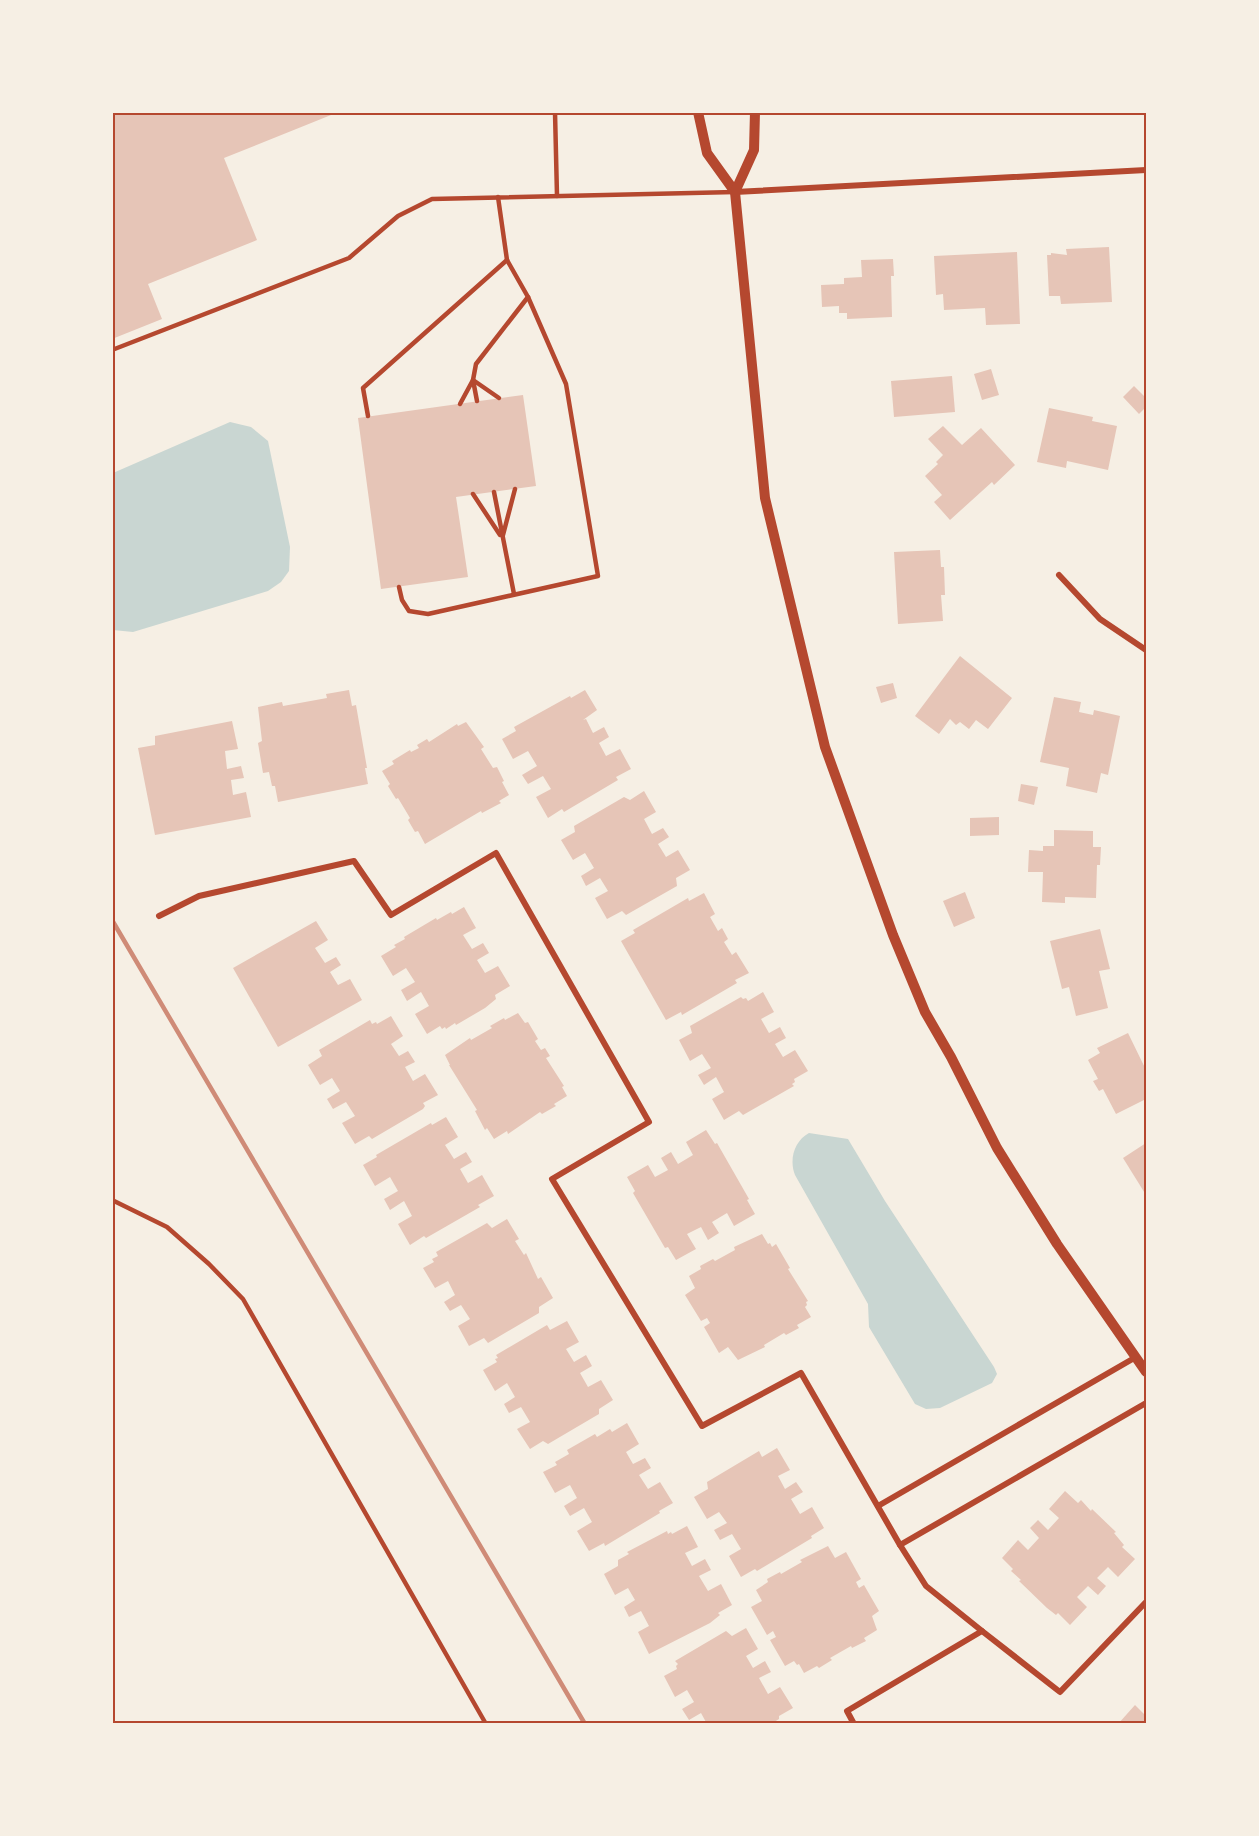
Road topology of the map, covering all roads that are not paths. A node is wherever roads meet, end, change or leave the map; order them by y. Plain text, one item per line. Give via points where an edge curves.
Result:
1 (555, 112) edge
2 (698, 112) edge
3 (755, 112) edge
4 (1146, 170) edge
5 (735, 192) junction
6 (557, 196) junction
7 (498, 197) junction
8 (507, 261) junction
9 (528, 297) junction
10 (112, 351) edge
11 (473, 380) junction
12 (500, 398) dead end
13 (477, 401) dead end
14 (460, 404) dead end
15 (368, 416) dead end
16 (515, 489) dead end
17 (494, 492) dead end
18 (473, 494) dead end
19 (502, 538) junction
20 (1059, 575) dead end
21 (399, 587) dead end
22 (514, 594) junction
23 (1146, 650) edge
24 (159, 916) dead end
25 (112, 1200) edge
26 (1136, 1357) junction
27 (1146, 1372) edge
28 (1146, 1403) edge
29 (878, 1506) junction
30 (900, 1545) junction
31 (1146, 1602) edge
32 (982, 1631) junction
33 (486, 1724) edge
34 (854, 1724) edge

1 - 6 lane
2 - 5 street via 707,153
3 - 5 street via 754,150
4 - 5 street
5 - 6 lane
5 - 26 street via 765,498 825,747 893,935 926,1012 997,1148 1057,1244
6 - 7 lane
7 - 8 lane
7 - 10 lane via 432,199 398,216 349,258
8 - 9 lane
8 - 15 lane via 363,388
9 - 11 lane via 476,364
9 - 22 lane via 566,384 598,576
11 - 12 lane
11 - 13 lane
11 - 14 lane
16 - 19 lane
17 - 19 lane
18 - 19 lane
19 - 22 lane
20 - 23 street via 1100,619
21 - 22 lane via 409,611 428,614
24 - 29 street via 199,896 354,861 391,915 496,853 649,1122 552,1179 702,1426 801,1373
25 - 33 lane via 167,1227 243,1299
26 - 27 street
26 - 29 street
28 - 30 street
29 - 30 street
30 - 32 street via 926,1586
31 - 32 street via 1060,1692
32 - 34 street via 847,1711

